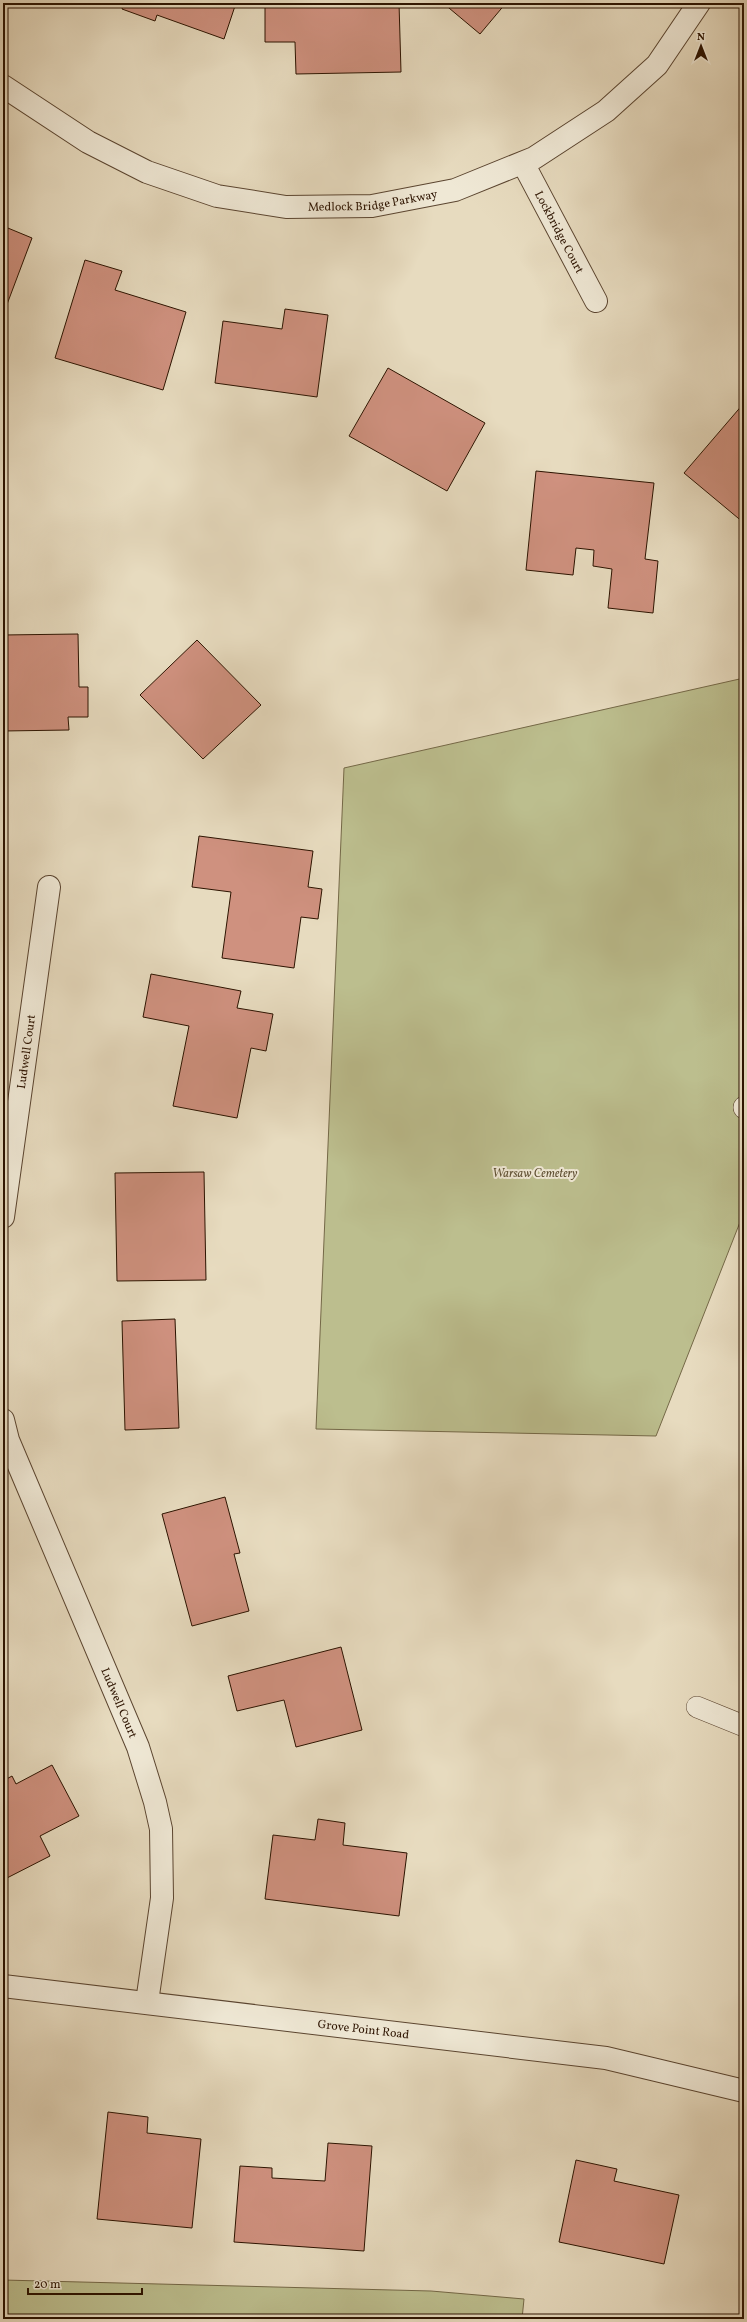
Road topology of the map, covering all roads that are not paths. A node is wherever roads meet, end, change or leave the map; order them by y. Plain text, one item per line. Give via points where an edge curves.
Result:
1 (699, 3) edge
2 (3, 86) edge
3 (523, 163) junction
4 (596, 301) dead end
5 (49, 887) dead end
6 (3, 1217) edge
7 (3, 1420) edge
8 (697, 1708) dead end
9 (744, 1726) edge
10 (3, 1986) edge
11 (147, 2002) junction
12 (722, 2086) junction
13 (744, 2091) edge
14 (744, 2096) edge

1 - 3 street, Medlock Bridge Parkway via 657,64 606,111
2 - 3 street, Medlock Bridge Parkway via 88,142 147,172 217,196 286,207 372,206 455,190
3 - 4 street, Lockbridge Court
5 - 6 street, Ludwell Court
7 - 11 street, Ludwell Court via 8,1440 138,1747 155,1802 161,1829 162,1898
8 - 9 lane
10 - 11 street, Grove Point Road
11 - 12 street, Grove Point Road via 606,2058
12 - 13 street, Grove Point Road
12 - 14 street, Grove Point Road

